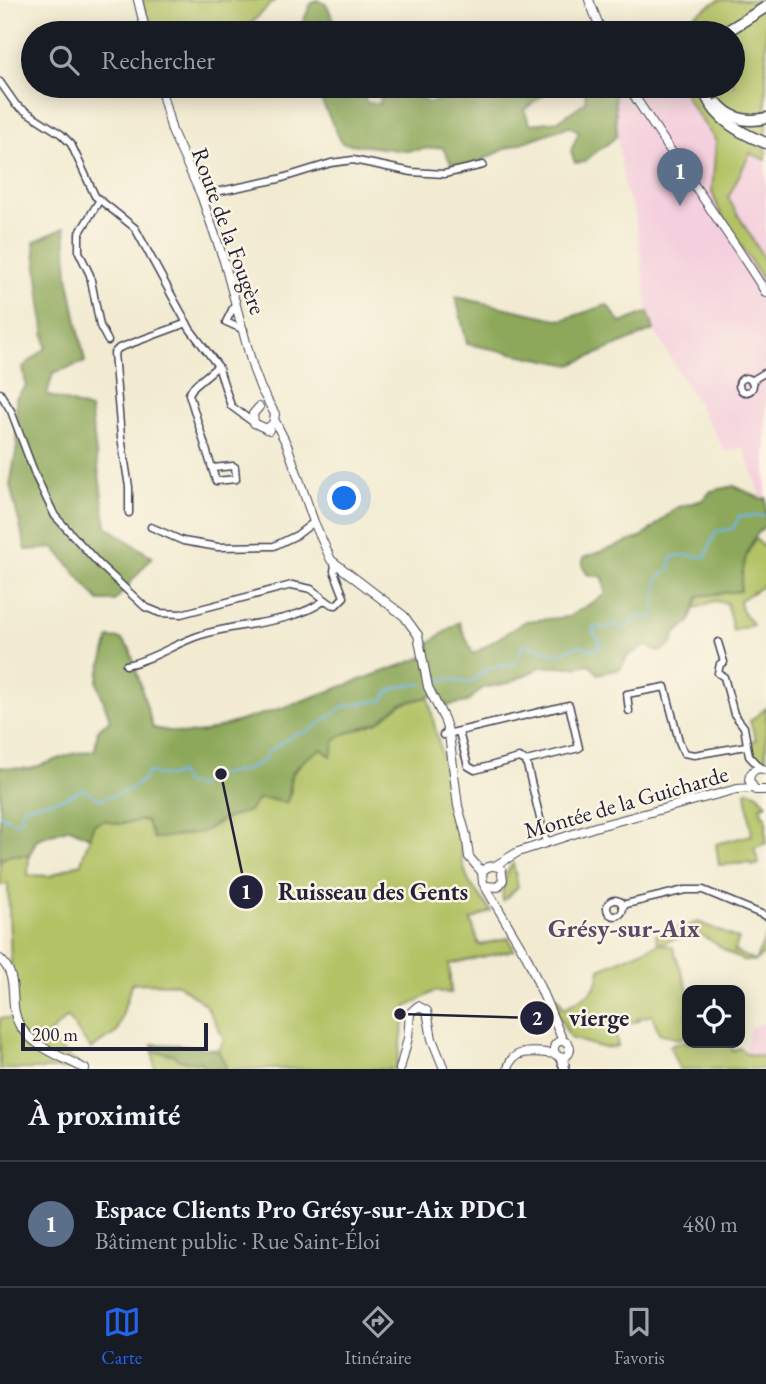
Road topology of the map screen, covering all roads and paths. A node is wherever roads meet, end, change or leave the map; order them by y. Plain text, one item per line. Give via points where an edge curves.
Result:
1 (138, 0) edge
2 (590, 0) edge
3 (766, 9) edge
4 (143, 21) edge
5 (598, 21) edge
6 (745, 21) edge
7 (745, 23) edge
8 (0, 82) edge
9 (163, 98) edge
10 (636, 98) edge
11 (709, 98) edge
12 (715, 98) edge
13 (766, 118) edge
14 (766, 143) edge
15 (483, 165) dead end
16 (201, 195) junction
17 (99, 201) junction
18 (766, 293) edge
19 (236, 302) junction
20 (187, 323) junction
21 (244, 330) junction
22 (108, 341) dead end
23 (218, 366) junction
24 (766, 372) edge
25 (751, 381) dead end
26 (261, 390) junction
27 (0, 393) edge
28 (270, 408) junction
29 (256, 415) junction
30 (275, 421) junction
31 (265, 429) junction
32 (282, 437) junction
33 (212, 468) dead end
34 (129, 513) dead end
35 (314, 522) junction
36 (152, 527) dead end
37 (335, 565) junction
38 (324, 600) junction
39 (718, 642) dead end
40 (126, 666) dead end
41 (629, 711) dead end
42 (458, 732) junction
43 (446, 735) junction
44 (746, 746) junction
45 (749, 756) junction
46 (527, 761) junction
47 (764, 769) edge
48 (751, 780) junction
49 (765, 792) edge
50 (546, 843) junction
51 (492, 869) junction
52 (486, 886) junction
53 (498, 887) junction
54 (622, 905) dead end
55 (499, 907) junction
56 (766, 916) edge
57 (0, 959) edge
58 (559, 1049) junction
59 (85, 1069) edge
60 (400, 1069) edge
61 (444, 1069) edge
62 (508, 1069) edge
63 (565, 1069) edge

1 - 4 main road
2 - 5 main road
3 - 6 highway
3 - 7 highway
8 - 17 street via 16,105 71,144
9 - 16 main road, Route de la Fougère via 172,131
10 - 18 main road
11 - 14 highway via 721,117
12 - 13 highway via 732,116
15 - 16 street via 412,173 354,160
16 - 19 main road, Route de la Fougère
17 - 20 street via 135,228
17 - 22 street via 79,234 79,252
19 - 21 main road, Route de la Fougère
19 - 21 street via 226,322
20 - 23 street
20 - 34 street via 114,353
21 - 26 main road, Route de la Fougère
23 - 29 street via 234,410
23 - 33 street via 189,394
24 - 25 street
26 - 28 main road, Route de la Fougère
26 - 29 main road, Route de la Fougère
27 - 38 street via 55,516 145,607 181,614 292,585 311,589
28 - 29 main road
28 - 30 main road
29 - 31 main road via 259,428
30 - 31 main road
30 - 32 main road
31 - 32 main road
32 - 35 main road
35 - 36 street via 274,546 218,547 183,541
35 - 37 main road
37 - 38 street via 344,597 336,605
37 - 43 main road via 410,622 418,635 428,687
38 - 40 street via 296,616 204,634
39 - 44 street via 724,662 718,673 724,677 734,715 744,727
41 - 44 street via 627,694 665,687 684,753
42 - 43 street
42 - 46 street via 468,766 475,770 519,758
42 - 46 street via 569,705 579,748
43 - 51 main road via 468,851
44 - 45 street
45 - 47 street
45 - 48 street
46 - 50 street
47 - 48 main road
48 - 49 main road
48 - 50 main road, Montée de la Guicharde via 737,789
50 - 51 main road, Montée de la Guicharde
51 - 52 main road via 481,879
51 - 53 main road, Montée de la Guicharde via 503,880
52 - 53 main road
52 - 55 main road
53 - 55 main road
54 - 56 street via 703,890
55 - 58 main road via 555,1022
57 - 59 main road via 11,974 17,1018 24,1031
58 - 62 main road via 521,1053 511,1059
58 - 63 street
60 - 61 main road via 410,1013 418,1006 427,1011

